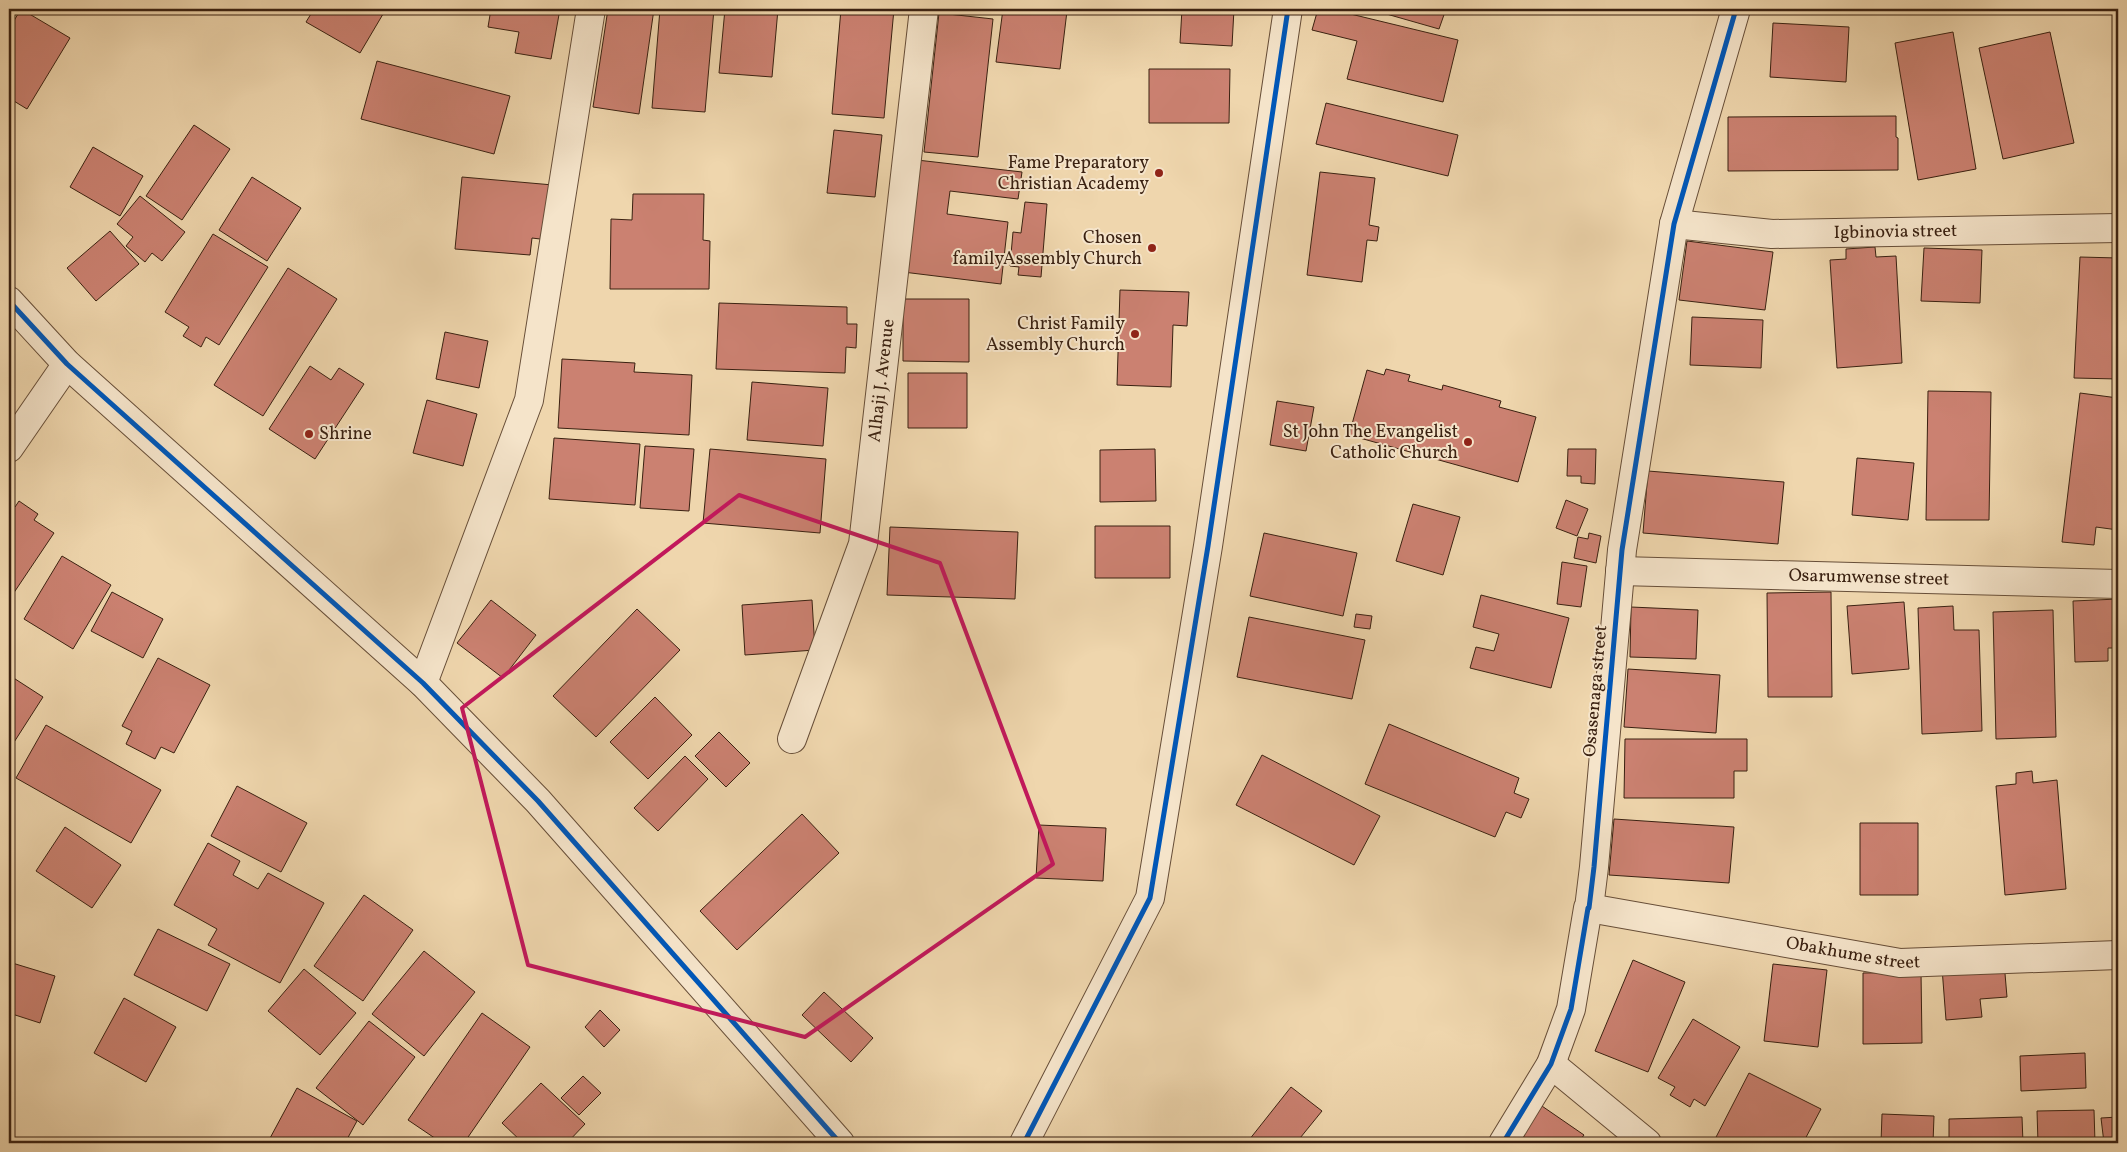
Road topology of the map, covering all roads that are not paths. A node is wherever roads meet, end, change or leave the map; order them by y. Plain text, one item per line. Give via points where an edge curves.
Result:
1 (590, 9) edge
2 (924, 9) edge
3 (1288, 9) edge
4 (1736, 9) edge
5 (1674, 224) junction
6 (2118, 228) edge
7 (9, 301) edge
8 (67, 364) junction
9 (9, 448) edge
10 (1620, 572) junction
11 (2118, 584) edge
12 (422, 682) junction
13 (792, 739) dead end
14 (1589, 908) junction
15 (2118, 954) edge
16 (1551, 1064) junction
17 (840, 1143) edge
18 (1024, 1143) edge
19 (1503, 1143) edge
20 (1647, 1143) edge

1 - 12 street via 529,400
2 - 13 street, Alhaji J. Avenue via 863,544
3 - 18 street via 1208,546 1150,898
4 - 5 street, Osasenaga street
5 - 6 street, Igbinovia street via 1772,234
5 - 10 street, Osasenaga street
7 - 8 street
8 - 9 street
8 - 12 street
10 - 11 street, Osarumwense street
10 - 14 street, Osasenaga street
12 - 17 street via 538,801
14 - 15 street, Obakhume street via 1900,963
14 - 16 street, Osasenaga street via 1571,1009
16 - 19 street, Osasenaga street
16 - 20 street

